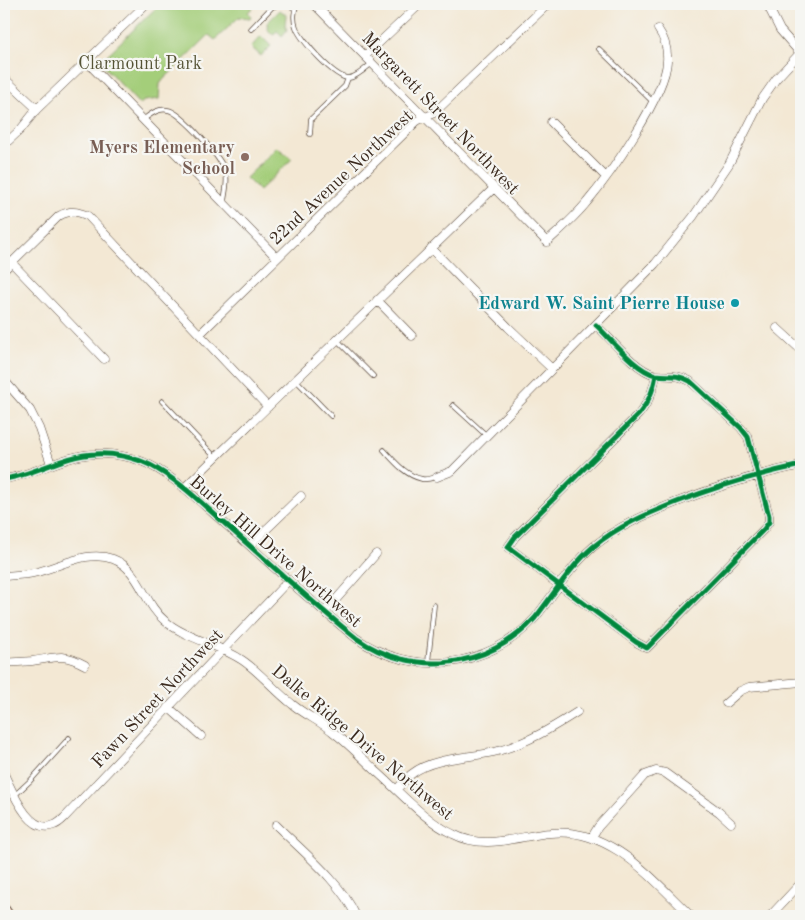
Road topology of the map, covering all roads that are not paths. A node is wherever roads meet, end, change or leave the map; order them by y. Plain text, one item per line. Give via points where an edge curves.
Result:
1 (146, 4) edge
2 (281, 4) edge
3 (314, 4) edge
4 (420, 4) edge
5 (548, 4) edge
6 (767, 4) edge
7 (296, 6) edge
8 (658, 28) dead end
9 (251, 29) dead end
10 (599, 49) dead end
11 (801, 53) edge
12 (365, 56) junction
13 (86, 61) junction
14 (372, 63) junction
15 (4, 78) edge
16 (348, 78) junction
17 (653, 102) junction
18 (37, 109) junction
19 (425, 118) junction
20 (143, 120) junction
21 (551, 122) dead end
22 (310, 134) dead end
23 (4, 146) edge
24 (606, 177) junction
25 (494, 188) junction
26 (224, 203) junction
27 (431, 248) junction
28 (277, 258) junction
29 (11, 262) junction
30 (4, 270) edge
31 (377, 300) junction
32 (596, 325) junction
33 (777, 328) dead end
34 (200, 334) junction
35 (412, 336) dead end
36 (337, 340) junction
37 (801, 350) edge
38 (104, 358) dead end
39 (552, 369) junction
40 (656, 375) junction
41 (373, 376) dead end
42 (4, 380) edge
43 (296, 380) junction
44 (162, 401) dead end
45 (453, 405) dead end
46 (268, 407) junction
47 (331, 416) dead end
48 (487, 436) junction
49 (384, 450) dead end
50 (216, 458) junction
51 (50, 464) junction
52 (801, 465) edge
53 (759, 475) junction
54 (438, 477) joint
55 (4, 479) edge
56 (184, 488) junction
57 (302, 496) dead end
58 (250, 545) junction
59 (376, 554) dead end
60 (4, 576) edge
61 (289, 580) junction
62 (559, 586) junction
63 (434, 605) dead end
64 (325, 612) junction
65 (223, 650) junction
66 (4, 663) edge
67 (428, 664) junction
68 (85, 665) dead end
69 (801, 682) edge
70 (726, 703) dead end
71 (168, 706) junction
72 (577, 712) dead end
73 (200, 736) dead end
74 (69, 738) dead end
75 (4, 774) edge
76 (397, 789) junction
77 (15, 795) junction
78 (731, 823) dead end
79 (276, 825) dead end
80 (592, 837) junction
81 (801, 883) edge
82 (4, 910) edge
83 (8, 916) edge
84 (356, 916) edge
85 (691, 916) edge
86 (770, 916) edge

1 - 13 street
2 - 7 lane
2 - 9 lane via 272,7
3 - 12 street, Margarett Street Northwest
4 - 12 street
5 - 19 street, 22nd Avenue Northwest
6 - 11 street via 780,30
7 - 16 lane via 296,27 302,38 335,73
8 - 17 street via 667,48 668,62
10 - 17 lane
11 - 32 street via 762,99 729,164 693,216 655,264
12 - 14 street, Margarett Street Northwest
13 - 18 street
13 - 20 street
14 - 16 lane
14 - 19 street, Margarett Street Northwest
15 - 18 street
16 - 22 lane via 345,86 311,119
17 - 24 street
18 - 23 street
19 - 25 street, Margarett Street Northwest
19 - 28 street, 22nd Avenue Northwest via 417,121
20 - 26 street
20 - 26 lane via 165,109 182,119 223,165 227,176
21 - 24 street
24 - 25 street, Margarett Street Northwest via 581,209 547,242
25 - 27 street
26 - 28 street
27 - 31 street
27 - 39 street
28 - 34 street, 22nd Avenue Northwest
29 - 30 street
29 - 34 street via 59,216 77,211 88,216
29 - 38 street
31 - 35 street
31 - 36 street
32 - 39 street
32 - 40 street via 634,362
33 - 37 street
34 - 46 street
36 - 41 lane
36 - 43 street
39 - 48 street
40 - 53 street via 680,376 690,381 741,428 748,437
40 - 62 street via 654,390 639,414 508,547
42 - 51 street via 30,410
43 - 46 street
43 - 47 lane
44 - 50 lane
45 - 48 lane
46 - 50 street
48 - 54 street via 452,471
49 - 54 lane via 412,475 423,479
50 - 56 street
51 - 55 street, Burley Hill Drive Northwest
51 - 56 street, Burley Hill Drive Northwest via 95,454 130,458 149,464
52 - 53 street, Burley Hill Drive Northwest
53 - 62 street, Burley Hill Drive Northwest via 714,488 636,519 593,547
53 - 62 street via 769,522 647,648
56 - 58 street, Burley Hill Drive Northwest
57 - 58 street
58 - 61 street, Burley Hill Drive Northwest
59 - 64 street
60 - 65 street, Dalke Ridge Drive Northwest via 32,573 82,558 111,558 132,572 164,620 177,630
61 - 64 street, Burley Hill Drive Northwest
61 - 65 street, Fawn Street Northwest
62 - 67 street, Burley Hill Drive Northwest via 528,626 507,642 470,659
63 - 67 lane
64 - 67 street, Burley Hill Drive Northwest via 366,646 400,659
65 - 71 street, Fawn Street Northwest
65 - 76 street, Dalke Ridge Drive Northwest via 243,660 290,703 333,732
66 - 68 street via 60,656
69 - 70 street via 749,687
71 - 73 street
71 - 77 street, Fawn Street Northwest via 54,826 42,827 31,820
72 - 76 street via 519,745 428,764 412,773
74 - 77 lane
75 - 77 street
76 - 80 street, Dalke Ridge Drive Northwest via 453,835 476,842 496,843 552,832
78 - 80 street via 665,773 656,771 646,775
79 - 84 street via 340,889
80 - 85 street, Dalke Ridge Drive Northwest via 630,859
81 - 86 street
82 - 83 main road

